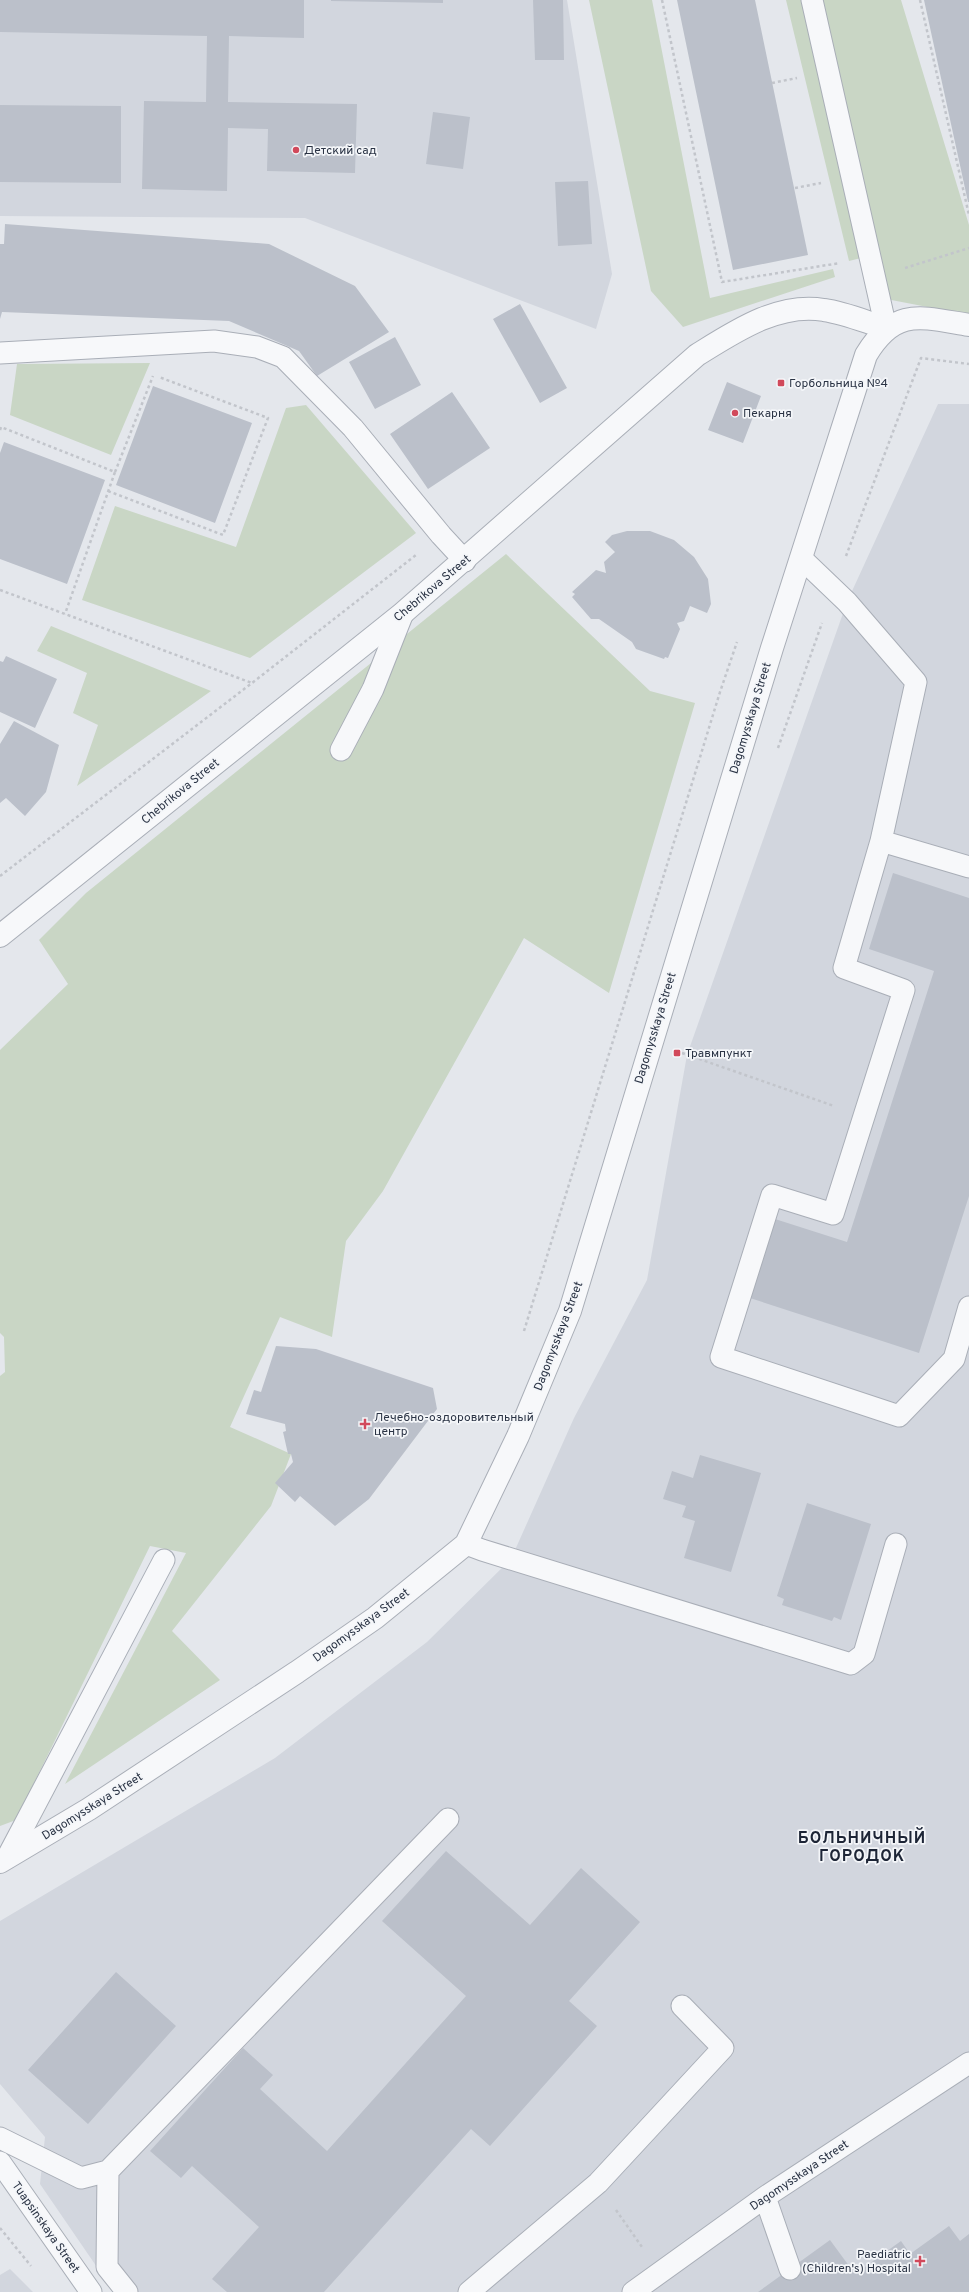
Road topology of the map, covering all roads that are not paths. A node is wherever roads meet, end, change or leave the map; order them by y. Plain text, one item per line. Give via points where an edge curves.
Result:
1 (812, 0) edge
2 (969, 325) edge
3 (886, 328) junction
4 (0, 353) edge
5 (801, 558) junction
6 (465, 561) junction
7 (403, 613) junction
8 (341, 750) dead end
9 (881, 841) junction
10 (969, 867) edge
11 (0, 936) edge
12 (969, 1307) edge
13 (466, 1544) junction
14 (896, 1544) dead end
15 (164, 1560) dead end
16 (448, 1819) dead end
17 (4, 1860) edge
18 (682, 2006) dead end
19 (969, 2063) edge
20 (0, 2138) edge
21 (0, 2162) edge
22 (108, 2171) junction
23 (765, 2197) junction
24 (790, 2269) dead end
25 (91, 2292) edge
26 (127, 2292) edge
27 (469, 2292) edge
28 (633, 2292) edge

1 - 3 lane
2 - 3 street, Dagomysskaya Street via 936,319 910,318
3 - 5 street, Dagomysskaya Street via 866,355
3 - 6 street, Chebrikova Street via 824,310 791,310 741,328 697,355
4 - 6 lane via 214,341 256,347 283,357 353,428
5 - 9 lane via 834,590 916,682
5 - 13 street, Dagomysskaya Street via 650,1043 570,1311 518,1436
6 - 7 street, Chebrikova Street
7 - 8 lane via 373,689
7 - 11 street, Chebrikova Street
9 - 10 lane
9 - 12 lane via 844,968 904,990 866,1117 833,1214 772,1195 721,1357 899,1416 954,1359
13 - 14 lane via 851,1664 864,1654
13 - 17 street, Dagomysskaya Street via 375,1618 310,1663 89,1809
15 - 17 lane
16 - 22 lane
18 - 27 lane via 723,2048 598,2183
19 - 23 lane, Dagomysskaya Street
20 - 22 lane via 81,2178
21 - 25 lane, Tuapsinskaya Street
22 - 26 lane via 107,2267
23 - 24 lane
23 - 28 lane, Dagomysskaya Street

